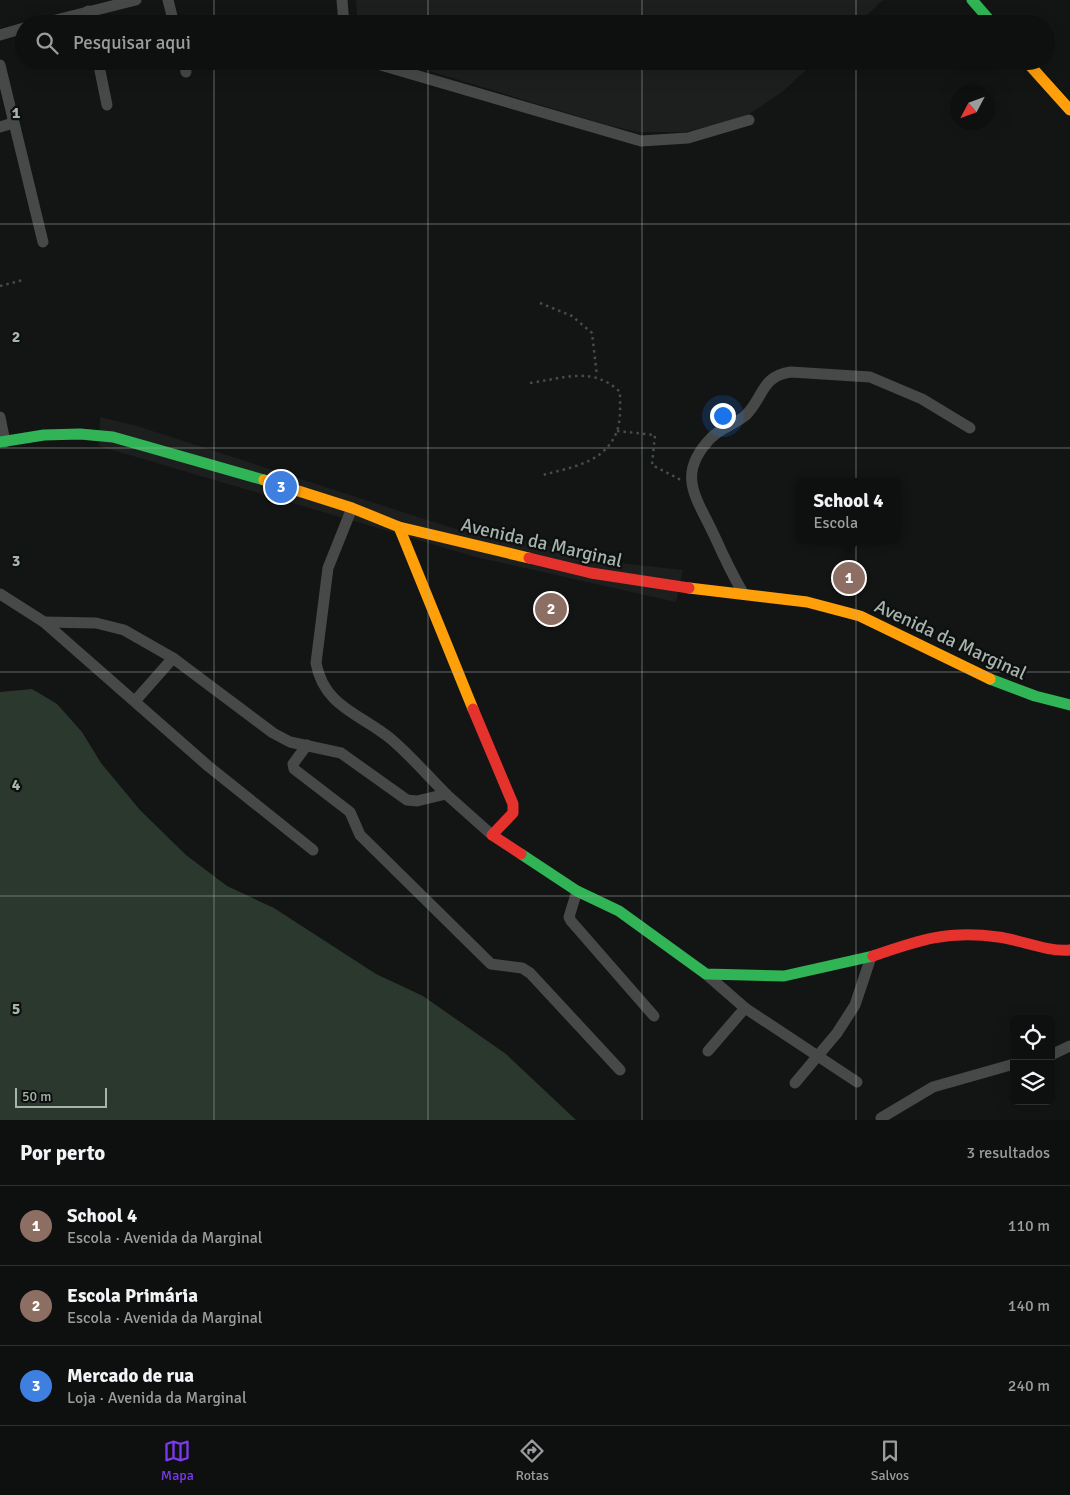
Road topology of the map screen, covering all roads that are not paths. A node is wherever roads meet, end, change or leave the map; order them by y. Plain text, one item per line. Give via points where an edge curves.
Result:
1 (136, 0) edge
2 (168, 0) edge
3 (342, 0) edge
4 (972, 0) edge
5 (88, 10) junction
6 (71, 15) edge
7 (89, 15) edge
8 (172, 15) edge
9 (343, 15) edge
10 (985, 15) edge
11 (15, 31) edge
12 (0, 35) edge
13 (0, 65) edge
14 (100, 70) edge
15 (398, 70) edge
16 (1034, 70) edge
17 (107, 105) dead end
18 (1070, 110) edge
19 (749, 120) dead end
20 (13, 123) junction
21 (0, 127) edge
22 (44, 242) dead end
23 (0, 417) edge
24 (970, 428) dead end
25 (3, 442) edge
26 (352, 508) junction
27 (399, 526) junction
28 (743, 593) junction
29 (0, 594) edge
30 (44, 622) junction
31 (173, 658) junction
32 (135, 701) junction
33 (1070, 705) edge
34 (308, 745) junction
35 (446, 794) junction
36 (492, 836) junction
37 (313, 850) dead end
38 (577, 891) junction
39 (1070, 950) edge
40 (871, 957) junction
41 (706, 974) junction
42 (745, 1008) junction
43 (654, 1016) dead end
44 (1070, 1046) edge
45 (708, 1052) dead end
46 (1055, 1053) edge
47 (816, 1056) junction
48 (1010, 1065) edge
49 (620, 1070) dead end
50 (857, 1082) dead end
51 (795, 1083) dead end
52 (881, 1118) dead end

1 - 5 street
2 - 8 street
3 - 9 street
4 - 10 street
5 - 6 street
5 - 7 street
11 - 12 street
13 - 20 street
14 - 17 street
15 - 19 street via 641,141 688,138
16 - 18 street
20 - 21 street
20 - 22 street
23 - 25 street
24 - 28 street via 922,399 870,377 791,372 770,379 747,414 712,436 694,464 692,485 698,506
25 - 26 street, Avenida da Marginal via 80,434 113,437
26 - 27 street, Avenida da Marginal
26 - 35 street via 328,568 316,663 318,678 342,707 389,738
27 - 28 street, Avenida da Marginal via 591,573
27 - 36 street via 513,804 513,813
28 - 33 street, Avenida da Marginal via 807,602 860,616 996,682
29 - 30 street
30 - 31 street via 96,624 124,630
30 - 32 street
31 - 32 street
31 - 34 street via 273,733 290,742
32 - 37 street via 208,766
34 - 35 street via 341,753 408,800
34 - 49 street via 293,764 294,769 350,812 360,835 491,964 530,972
35 - 36 street
36 - 38 street
38 - 41 street via 619,911
38 - 43 street via 569,917 571,921
39 - 40 street via 1060,951 998,937 948,935 926,938
40 - 41 street via 784,976
40 - 47 street via 855,1005 837,1033
41 - 42 street
42 - 45 street
42 - 47 street
44 - 46 street
47 - 50 street
47 - 51 street
48 - 52 street via 933,1088

